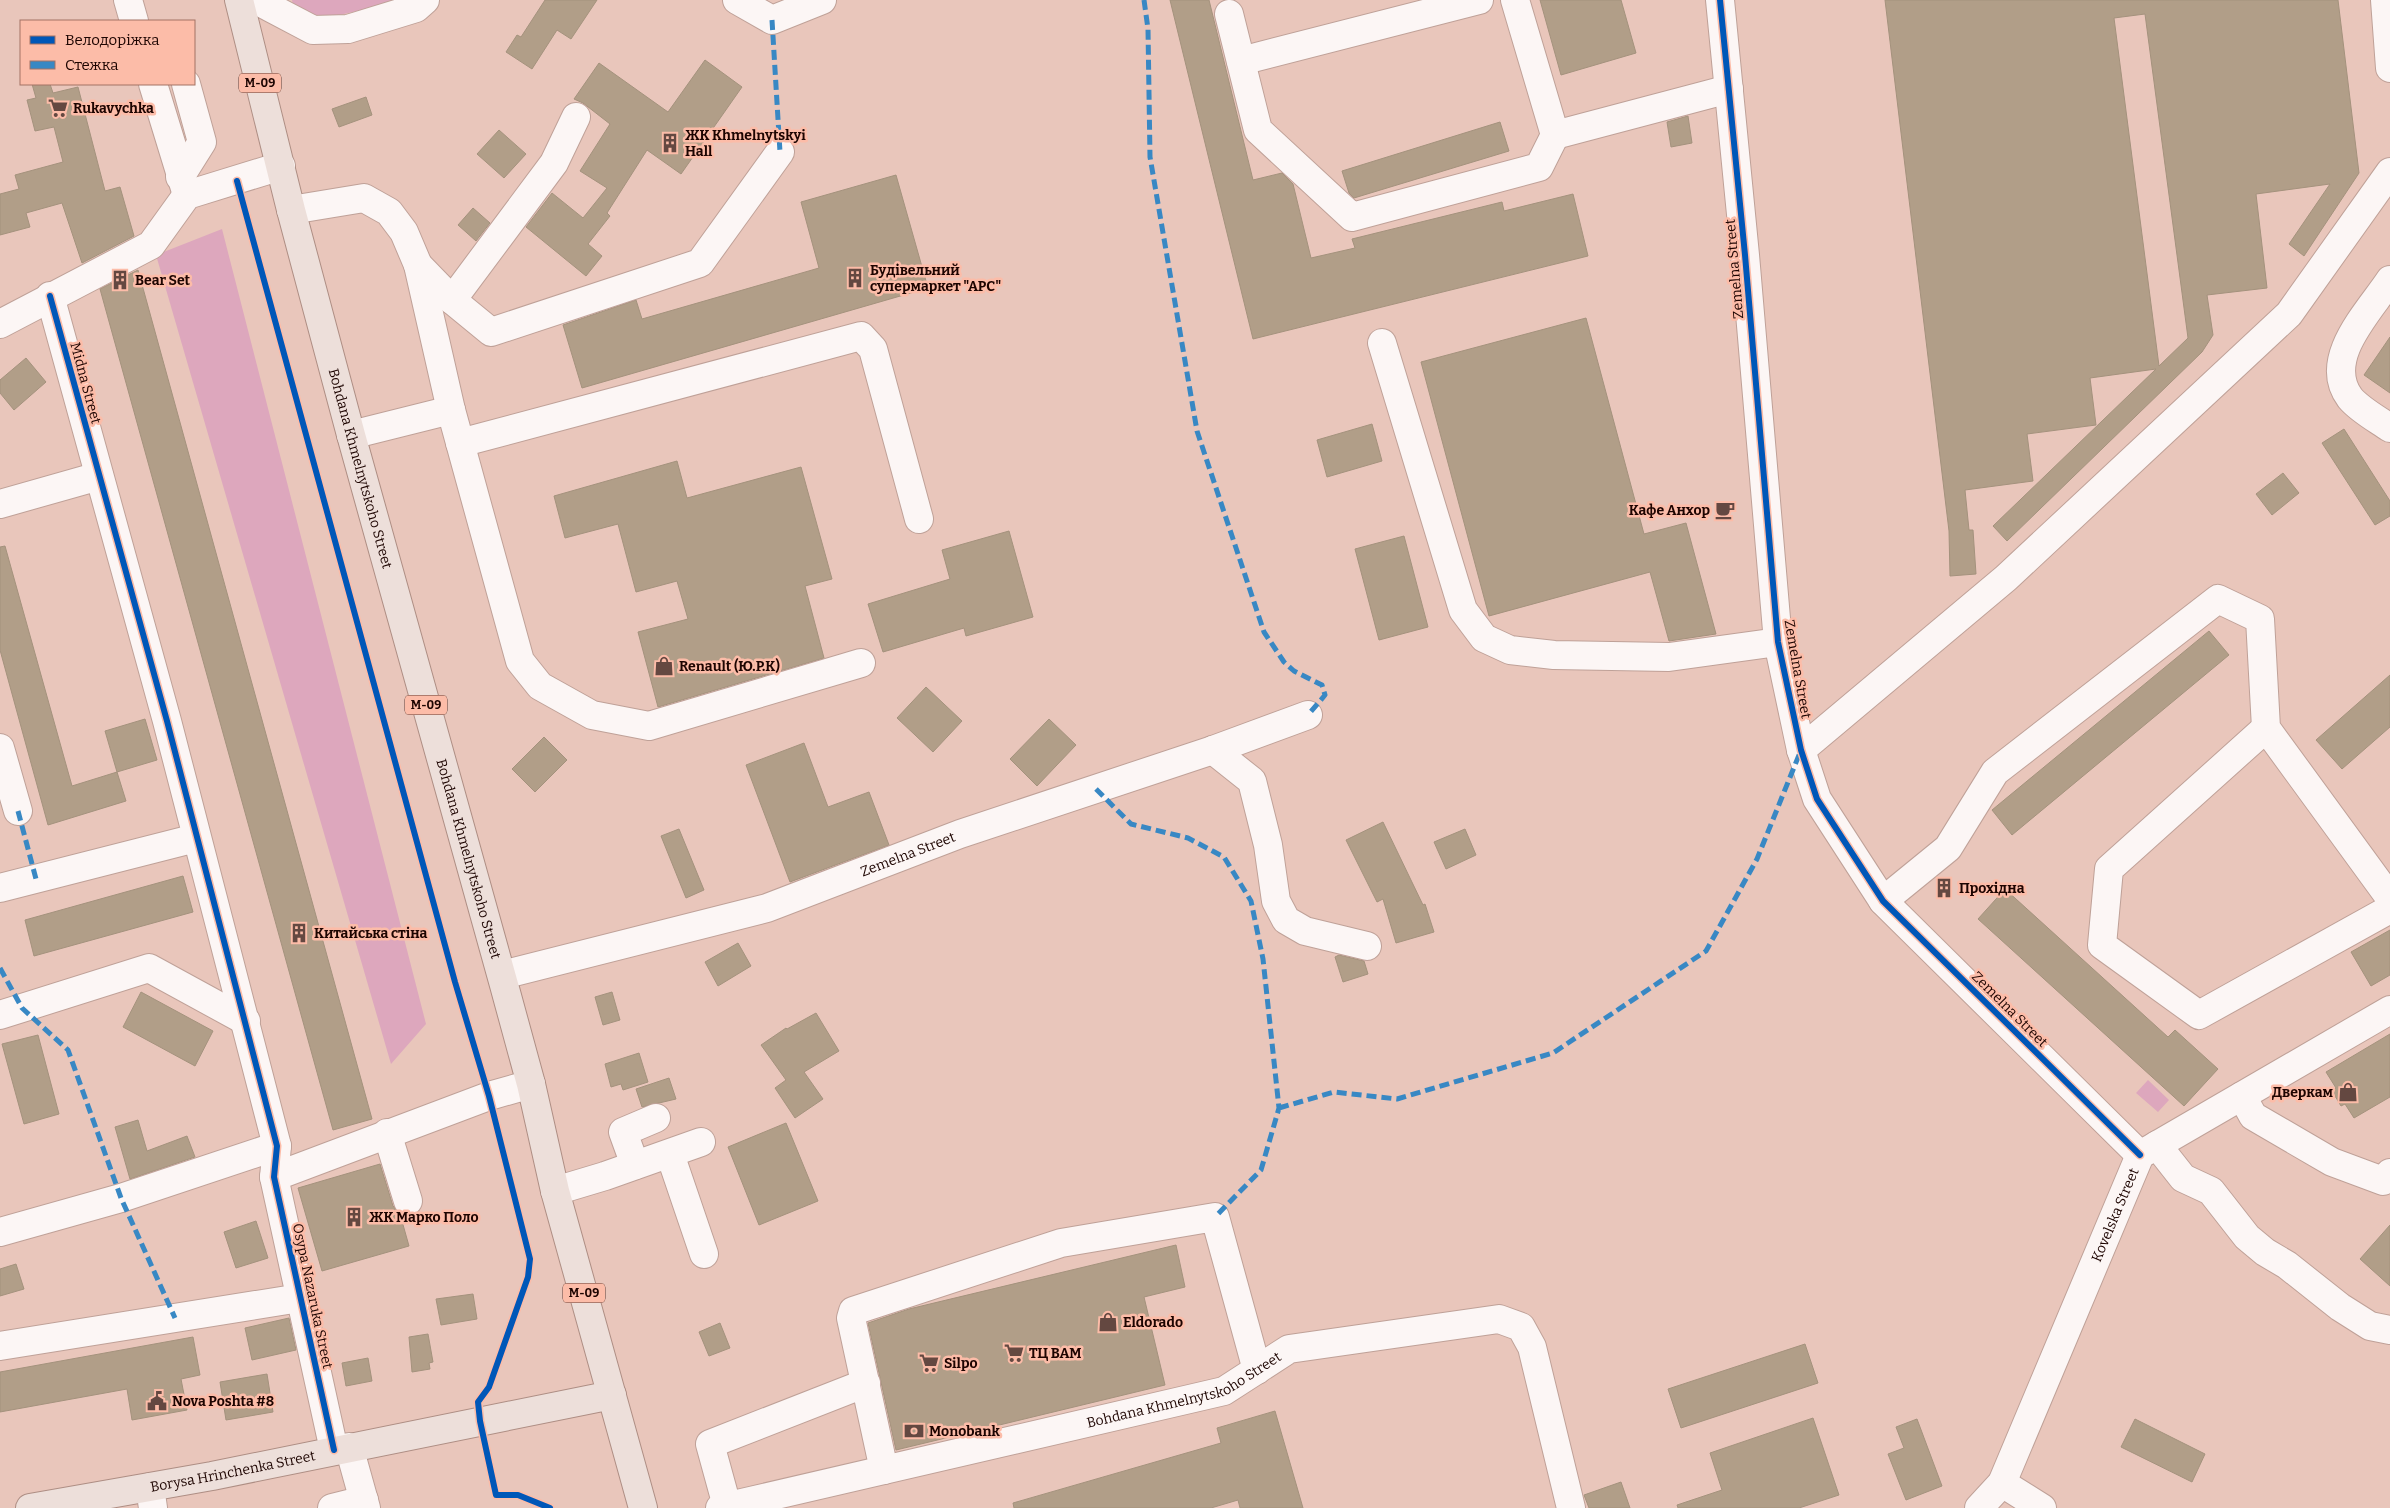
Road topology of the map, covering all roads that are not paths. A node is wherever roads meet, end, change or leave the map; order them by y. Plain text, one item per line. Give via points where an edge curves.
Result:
1 (128, 0) edge
2 (239, 0) edge
3 (256, 0) edge
4 (425, 0) edge
5 (737, 0) edge
6 (822, 0) edge
7 (1479, 0) edge
8 (1515, 0) edge
9 (1720, 0) edge
10 (2385, 0) edge
11 (1229, 14) dead end
12 (134, 20) edge
13 (1241, 61) junction
14 (2390, 68) edge
15 (153, 85) edge
16 (186, 85) edge
17 (1729, 89) junction
18 (576, 117) dead end
19 (1555, 135) junction
20 (780, 152) dead end
21 (281, 166) junction
22 (2390, 172) edge
23 (184, 186) junction
24 (291, 210) junction
25 (418, 265) junction
26 (2390, 280) edge
27 (50, 296) junction
28 (452, 300) junction
29 (0, 324) edge
30 (1382, 343) dead end
31 (451, 410) junction
32 (2390, 428) edge
33 (351, 436) junction
34 (460, 443) junction
35 (99, 476) junction
36 (0, 504) edge
37 (919, 519) dead end
38 (1778, 642) junction
39 (861, 664) dead end
40 (1308, 715) dead end
41 (2266, 728) junction
42 (0, 748) edge
43 (1213, 750) junction
44 (1801, 750) junction
45 (18, 811) dead end
46 (196, 838) junction
47 (0, 888) edge
48 (2390, 898) edge
49 (1883, 901) junction
50 (2390, 908) edge
51 (1367, 946) dead end
52 (502, 975) junction
53 (2390, 1010) edge
54 (0, 1015) edge
55 (246, 1021) junction
56 (531, 1084) junction
57 (2242, 1096) junction
58 (656, 1118) dead end
59 (387, 1133) junction
60 (701, 1142) dead end
61 (277, 1146) junction
62 (2149, 1150) junction
63 (670, 1154) junction
64 (635, 1165) junction
65 (274, 1178) junction
66 (2388, 1180) edge
67 (555, 1191) junction
68 (408, 1202) dead end
69 (0, 1232) edge
70 (704, 1254) dead end
71 (300, 1298) junction
72 (2390, 1330) edge
73 (0, 1346) edge
74 (1256, 1370) junction
75 (866, 1383) junction
76 (612, 1394) junction
77 (342, 1448) junction
78 (884, 1470) junction
79 (2002, 1483) junction
80 (152, 1497) edge
81 (365, 1504) edge
82 (724, 1507) edge
83 (30, 1508) edge
84 (332, 1508) edge
85 (643, 1508) edge
86 (1571, 1508) edge
87 (1979, 1508) edge
88 (2042, 1508) edge

1 - 12 street
2 - 21 main road, Bohdana Khmelnytskoho Street / М-09
3 - 4 street via 313,30 348,29 416,8
5 - 6 street via 772,20
7 - 13 street
8 - 19 street
9 - 17 street, Zemelna Street
10 - 14 street
11 - 13 street
13 - 19 street via 1258,130 1352,217 1539,167
15 - 23 street
16 - 23 street via 202,142
17 - 19 street
17 - 38 street, Zemelna Street
18 - 28 street via 554,163
20 - 28 street via 700,263 491,332
21 - 23 street
21 - 24 main road, Bohdana Khmelnytskoho Street / М-09
22 - 44 street via 2289,314 2006,578
23 - 27 street via 151,245
24 - 25 street via 364,198 389,212 404,232
24 - 33 main road, Bohdana Khmelnytskoho Street / М-09
25 - 28 street
25 - 31 street
26 - 32 street via 2348,342 2340,364 2344,388 2351,398
27 - 29 street
27 - 35 street, Midna Street
30 - 38 street, Zemelna Street via 1463,610 1484,638 1510,650 1669,658
31 - 33 street
31 - 34 street
33 - 52 main road, Bohdana Khmelnytskoho Street / М-09
34 - 37 street via 861,336 873,349
34 - 39 street via 520,661 540,686 592,715 649,726
35 - 36 street
35 - 46 street, Midna Street
38 - 44 street, Zemelna Street
40 - 43 street, Zemelna Street
41 - 48 street
41 - 49 street via 2260,619 2218,599 1995,772 1948,848
41 - 50 street via 2109,869 2102,945 2199,1015
42 - 45 street
43 - 51 street via 1252,782 1268,845 1276,902 1286,920 1305,931
43 - 52 street, Zemelna Street via 960,834 766,908
44 - 49 street, Zemelna Street via 1817,799
46 - 47 street
46 - 55 street, Osypa Nazaruka Street
49 - 62 street, Zemelna Street
52 - 56 main road, Bohdana Khmelnytskoho Street / М-09
53 - 57 street
54 - 55 street via 149,968
55 - 61 street, Osypa Nazaruka Street
56 - 59 street
56 - 67 main road, Bohdana Khmelnytskoho Street / М-09
57 - 62 street
57 - 66 street via 2254,1116 2332,1162
58 - 64 street via 623,1132
59 - 65 street
59 - 68 street
60 - 63 street
61 - 65 street, Osypa Nazaruka Street
61 - 69 street via 121,1198
62 - 72 street, Zemelna Street via 2183,1178 2211,1191 2247,1237 2264,1252 2287,1265 2370,1326
62 - 79 street, Kovelska Street
63 - 64 street
63 - 70 street
64 - 67 street
65 - 71 street, Osypa Nazaruka Street
67 - 76 main road, Bohdana Khmelnytskoho Street / М-09
71 - 73 street
71 - 77 street, Osypa Nazaruka Street
74 - 75 street via 1215,1217 1061,1243 854,1311 851,1318
74 - 78 street, Bohdana Khmelnytskoho Street via 1224,1391
74 - 86 street, Bohdana Khmelnytskoho Street via 1289,1349 1499,1319 1521,1327 1532,1347
75 - 78 street
75 - 82 street via 710,1444
76 - 77 main road, Borysa Hrinchenka Street
76 - 85 main road, Bohdana Khmelnytskoho Street / М-09
77 - 80 main road, Borysa Hrinchenka Street
77 - 81 street, Osypa Nazaruka Street
78 - 82 street, Bohdana Khmelnytskoho Street
79 - 87 street, Kovelska Street
79 - 88 street
80 - 83 main road, Borysa Hrinchenka Street
81 - 84 street

